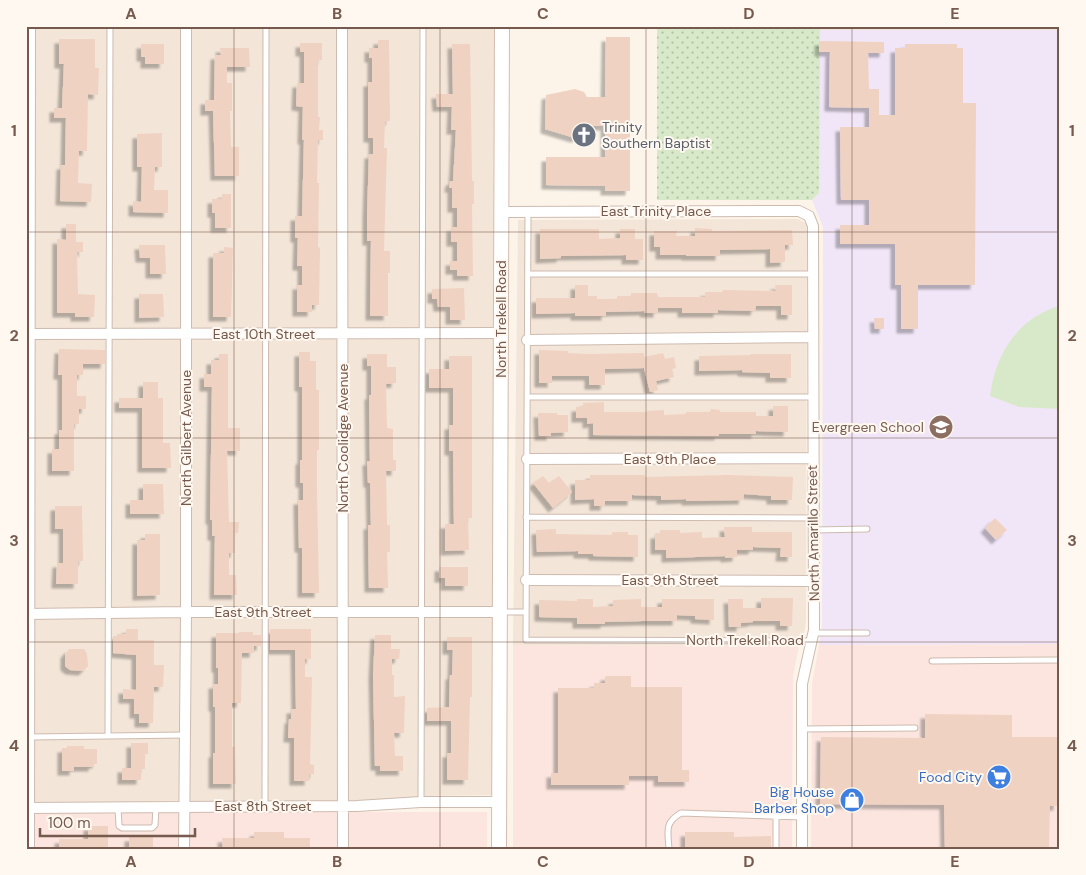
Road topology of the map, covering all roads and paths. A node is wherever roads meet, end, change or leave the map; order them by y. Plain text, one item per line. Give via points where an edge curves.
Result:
1 (30, 26) edge
2 (110, 26) edge
3 (186, 26) edge
4 (266, 26) edge
5 (342, 26) edge
6 (423, 26) edge
7 (502, 26) edge
8 (501, 212) junction
9 (528, 212) junction
10 (809, 216) joint
11 (528, 274) junction
12 (813, 274) junction
13 (422, 333) junction
14 (501, 333) junction
15 (28, 334) edge
16 (109, 334) junction
17 (185, 334) junction
18 (266, 334) junction
19 (343, 334) junction
20 (813, 337) junction
21 (527, 340) junction
22 (527, 397) junction
23 (813, 397) junction
24 (813, 458) junction
25 (527, 459) junction
26 (526, 517) junction
27 (813, 518) junction
28 (867, 529) dead end
29 (814, 530) junction
30 (526, 580) junction
31 (814, 581) junction
32 (186, 612) junction
33 (265, 612) junction
34 (422, 612) junction
35 (500, 612) junction
36 (526, 612) junction
37 (108, 613) junction
38 (344, 613) junction
39 (28, 614) edge
40 (867, 633) dead end
41 (813, 637) junction
42 (1060, 660) edge
43 (932, 661) dead end
44 (915, 728) dead end
45 (802, 729) junction
46 (185, 734) junction
47 (108, 736) junction
48 (30, 737) junction
49 (421, 802) junction
50 (500, 802) junction
51 (156, 806) junction
52 (184, 806) junction
53 (265, 806) junction
54 (343, 806) junction
55 (118, 807) junction
56 (28, 808) edge
57 (776, 816) junction
58 (802, 817) junction
59 (28, 824) edge
60 (29, 849) edge
61 (184, 849) edge
62 (342, 849) edge
63 (499, 849) edge
64 (669, 849) edge
65 (776, 849) edge
66 (802, 849) edge

1 - 15 street
2 - 16 lane
3 - 17 street, North Gilbert Avenue
4 - 18 lane
5 - 19 street, North Coolidge Avenue
6 - 13 lane
7 - 8 main road, North Trekell Road
8 - 9 street, East Trinity Place
8 - 14 main road, North Trekell Road
9 - 10 street, East Trinity Place via 799,211
9 - 11 lane, North Trekell Road
10 - 12 street, North Amarillo Street via 813,226
11 - 12 lane
11 - 21 lane, North Trekell Road
12 - 20 street, North Amarillo Street
13 - 14 street, East 10th Street
13 - 19 street, East 10th Street
13 - 34 lane
14 - 35 main road, North Trekell Road
15 - 16 street, East 10th Street
15 - 39 street
16 - 17 street, East 10th Street
16 - 37 lane
17 - 18 street, East 10th Street
17 - 32 street, North Gilbert Avenue
18 - 19 street, East 10th Street
18 - 33 lane
19 - 38 street, North Coolidge Avenue
20 - 21 street
20 - 23 street, North Amarillo Street
21 - 22 lane, North Trekell Road
22 - 23 lane
22 - 25 lane, North Trekell Road
23 - 24 street, North Amarillo Street
24 - 25 street, East 9th Place
24 - 27 street, North Amarillo Street
25 - 26 lane, North Trekell Road
26 - 27 lane
26 - 30 lane, North Trekell Road
27 - 29 street, North Amarillo Street
28 - 29 lane
29 - 31 street, North Amarillo Street
30 - 31 street, East 9th Street
30 - 36 lane, North Trekell Road
31 - 41 street, North Amarillo Street
32 - 33 street, East 9th Street
32 - 37 street, East 9th Street
32 - 46 street, North Gilbert Avenue
33 - 38 street, East 9th Street
33 - 53 lane
34 - 35 street, East 9th Street
34 - 38 street, East 9th Street
34 - 49 lane
35 - 36 lane
35 - 50 main road, North Trekell Road
36 - 41 lane, North Trekell Road via 526,640
37 - 39 street, East 9th Street
37 - 47 lane
38 - 54 street, North Coolidge Avenue
39 - 48 street
40 - 41 lane
41 - 45 street, North Amarillo Street via 802,684
42 - 43 lane
44 - 45 lane
45 - 58 street, North Amarillo Street
46 - 47 lane
46 - 52 street, North Gilbert Avenue
47 - 48 lane
48 - 56 street
49 - 50 street, East 8th Street
49 - 54 street, East 8th Street
50 - 63 main road, North Trekell Road
51 - 52 street, East 8th Street
51 - 55 street, East 8th Street
51 - 55 lane via 152,828 122,828 119,826
52 - 53 street, East 8th Street
52 - 61 street, North Gilbert Avenue
53 - 54 street, East 8th Street
54 - 62 street, North Coolidge Avenue
55 - 56 street, East 8th Street
56 - 59 street
57 - 58 lane
57 - 64 lane via 681,813 667,826
57 - 65 lane
58 - 66 street, North Amarillo Street
59 - 60 street

